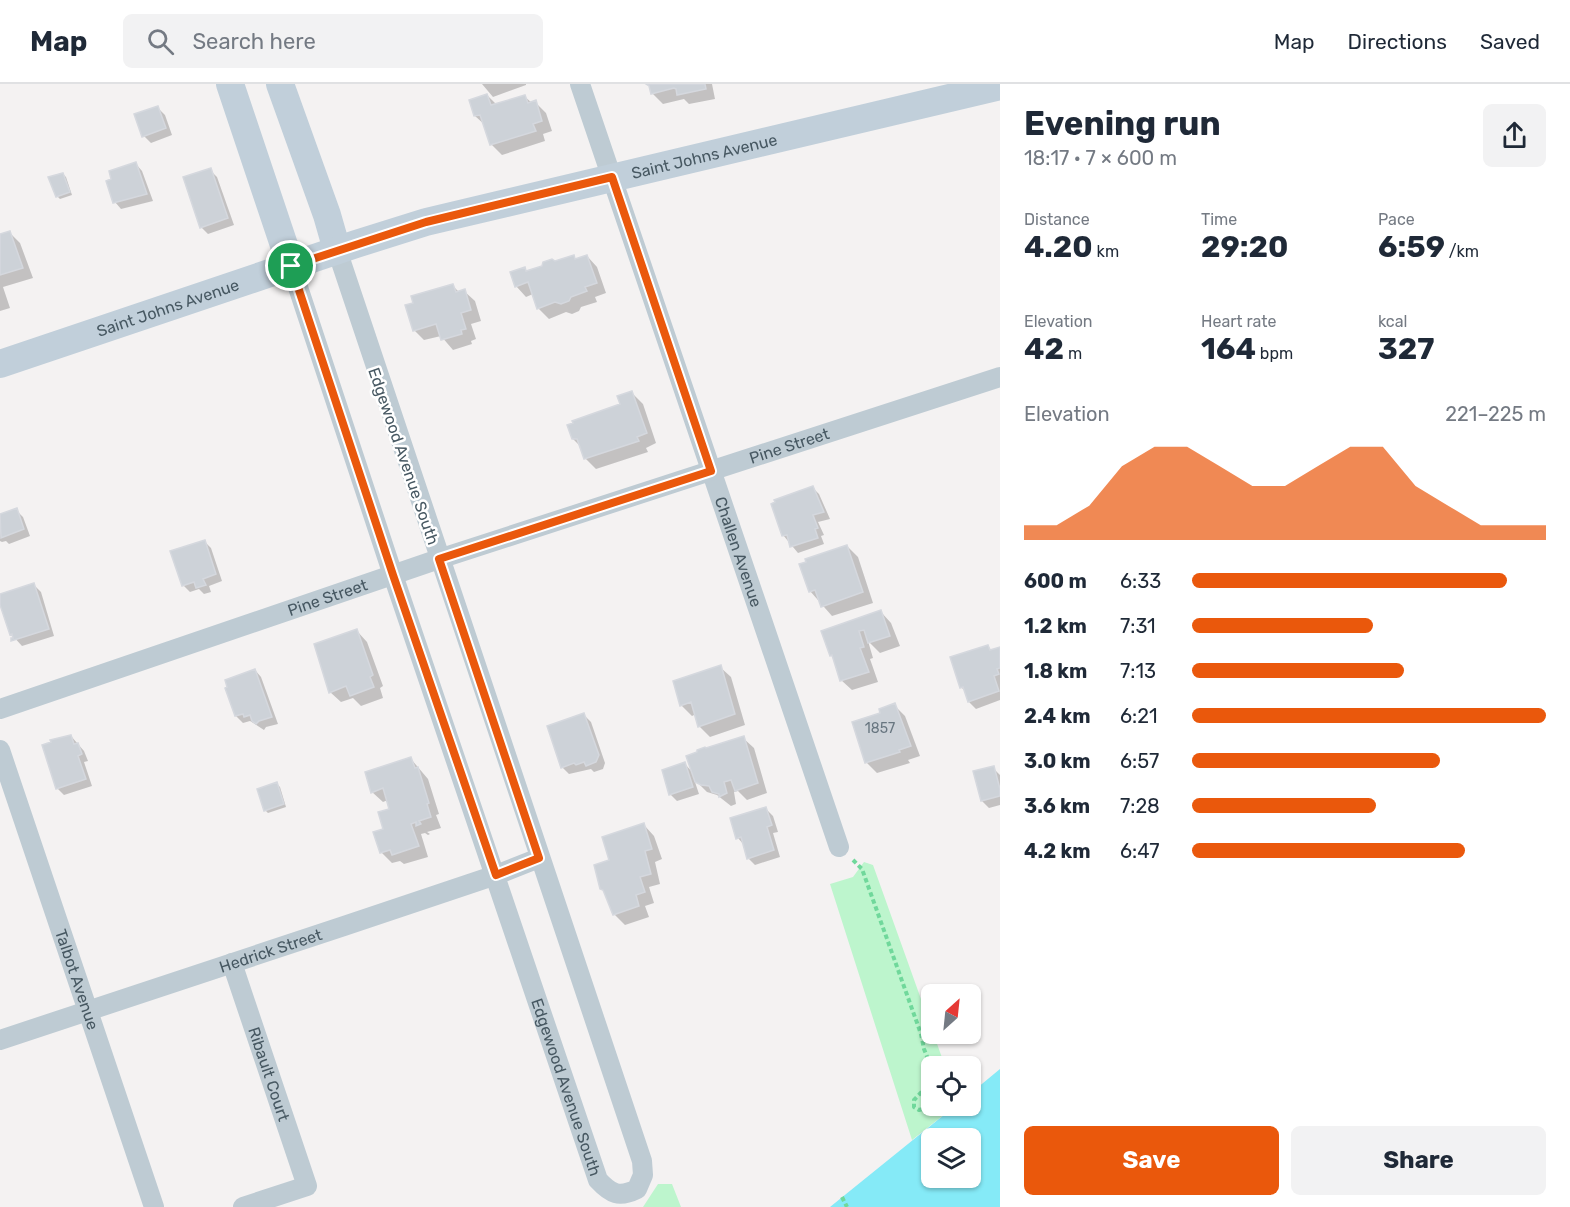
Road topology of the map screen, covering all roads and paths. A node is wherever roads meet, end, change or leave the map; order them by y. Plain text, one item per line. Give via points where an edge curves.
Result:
1 (230, 84) edge
2 (280, 84) edge
3 (580, 84) edge
4 (1000, 86) edge
5 (612, 177) junction
6 (337, 250) junction
7 (291, 266) junction
8 (0, 364) edge
9 (1000, 378) edge
10 (711, 471) junction
11 (439, 559) junction
12 (393, 575) junction
13 (0, 709) edge
14 (0, 750) edge
15 (839, 847) joint
16 (539, 858) junction
17 (496, 875) junction
18 (232, 963) junction
19 (87, 1011) junction
20 (0, 1040) edge
21 (927, 1056) edge
22 (921, 1093) edge
23 (921, 1109) edge
24 (842, 1197) dead end
25 (154, 1207) edge
26 (243, 1207) edge
27 (847, 1207) edge

1 - 7 main road, Edgewood Avenue South
2 - 6 main road, Edgewood Avenue South
3 - 5 street, Challen Avenue
4 - 5 main road, Saint Johns Avenue
5 - 6 main road, Saint Johns Avenue via 426,222
5 - 10 street, Challen Avenue
6 - 7 main road, Saint Johns Avenue
6 - 11 street, Edgewood Avenue South
7 - 8 main road, Saint Johns Avenue
7 - 12 street, Edgewood Avenue South
9 - 10 street, Pine Street
10 - 11 street, Pine Street
10 - 15 street, Challen Avenue
11 - 12 street, Pine Street
11 - 16 street, Edgewood Avenue South
12 - 13 street, Pine Street
12 - 17 street, Edgewood Avenue South
14 - 19 street, Talbot Avenue
15 - 21 path via 862,869
16 - 17 street, Hedrick Street
16 - 17 street, Edgewood Avenue South via 642,1161 643,1175 637,1189 626,1195 609,1192 598,1180
17 - 18 street, Hedrick Street
18 - 19 street, Hedrick Street
18 - 26 street, Ribault Court via 307,1186
19 - 20 street, Hedrick Street
19 - 25 street, Talbot Avenue
22 - 23 path via 914,1100 914,1107
24 - 27 path

